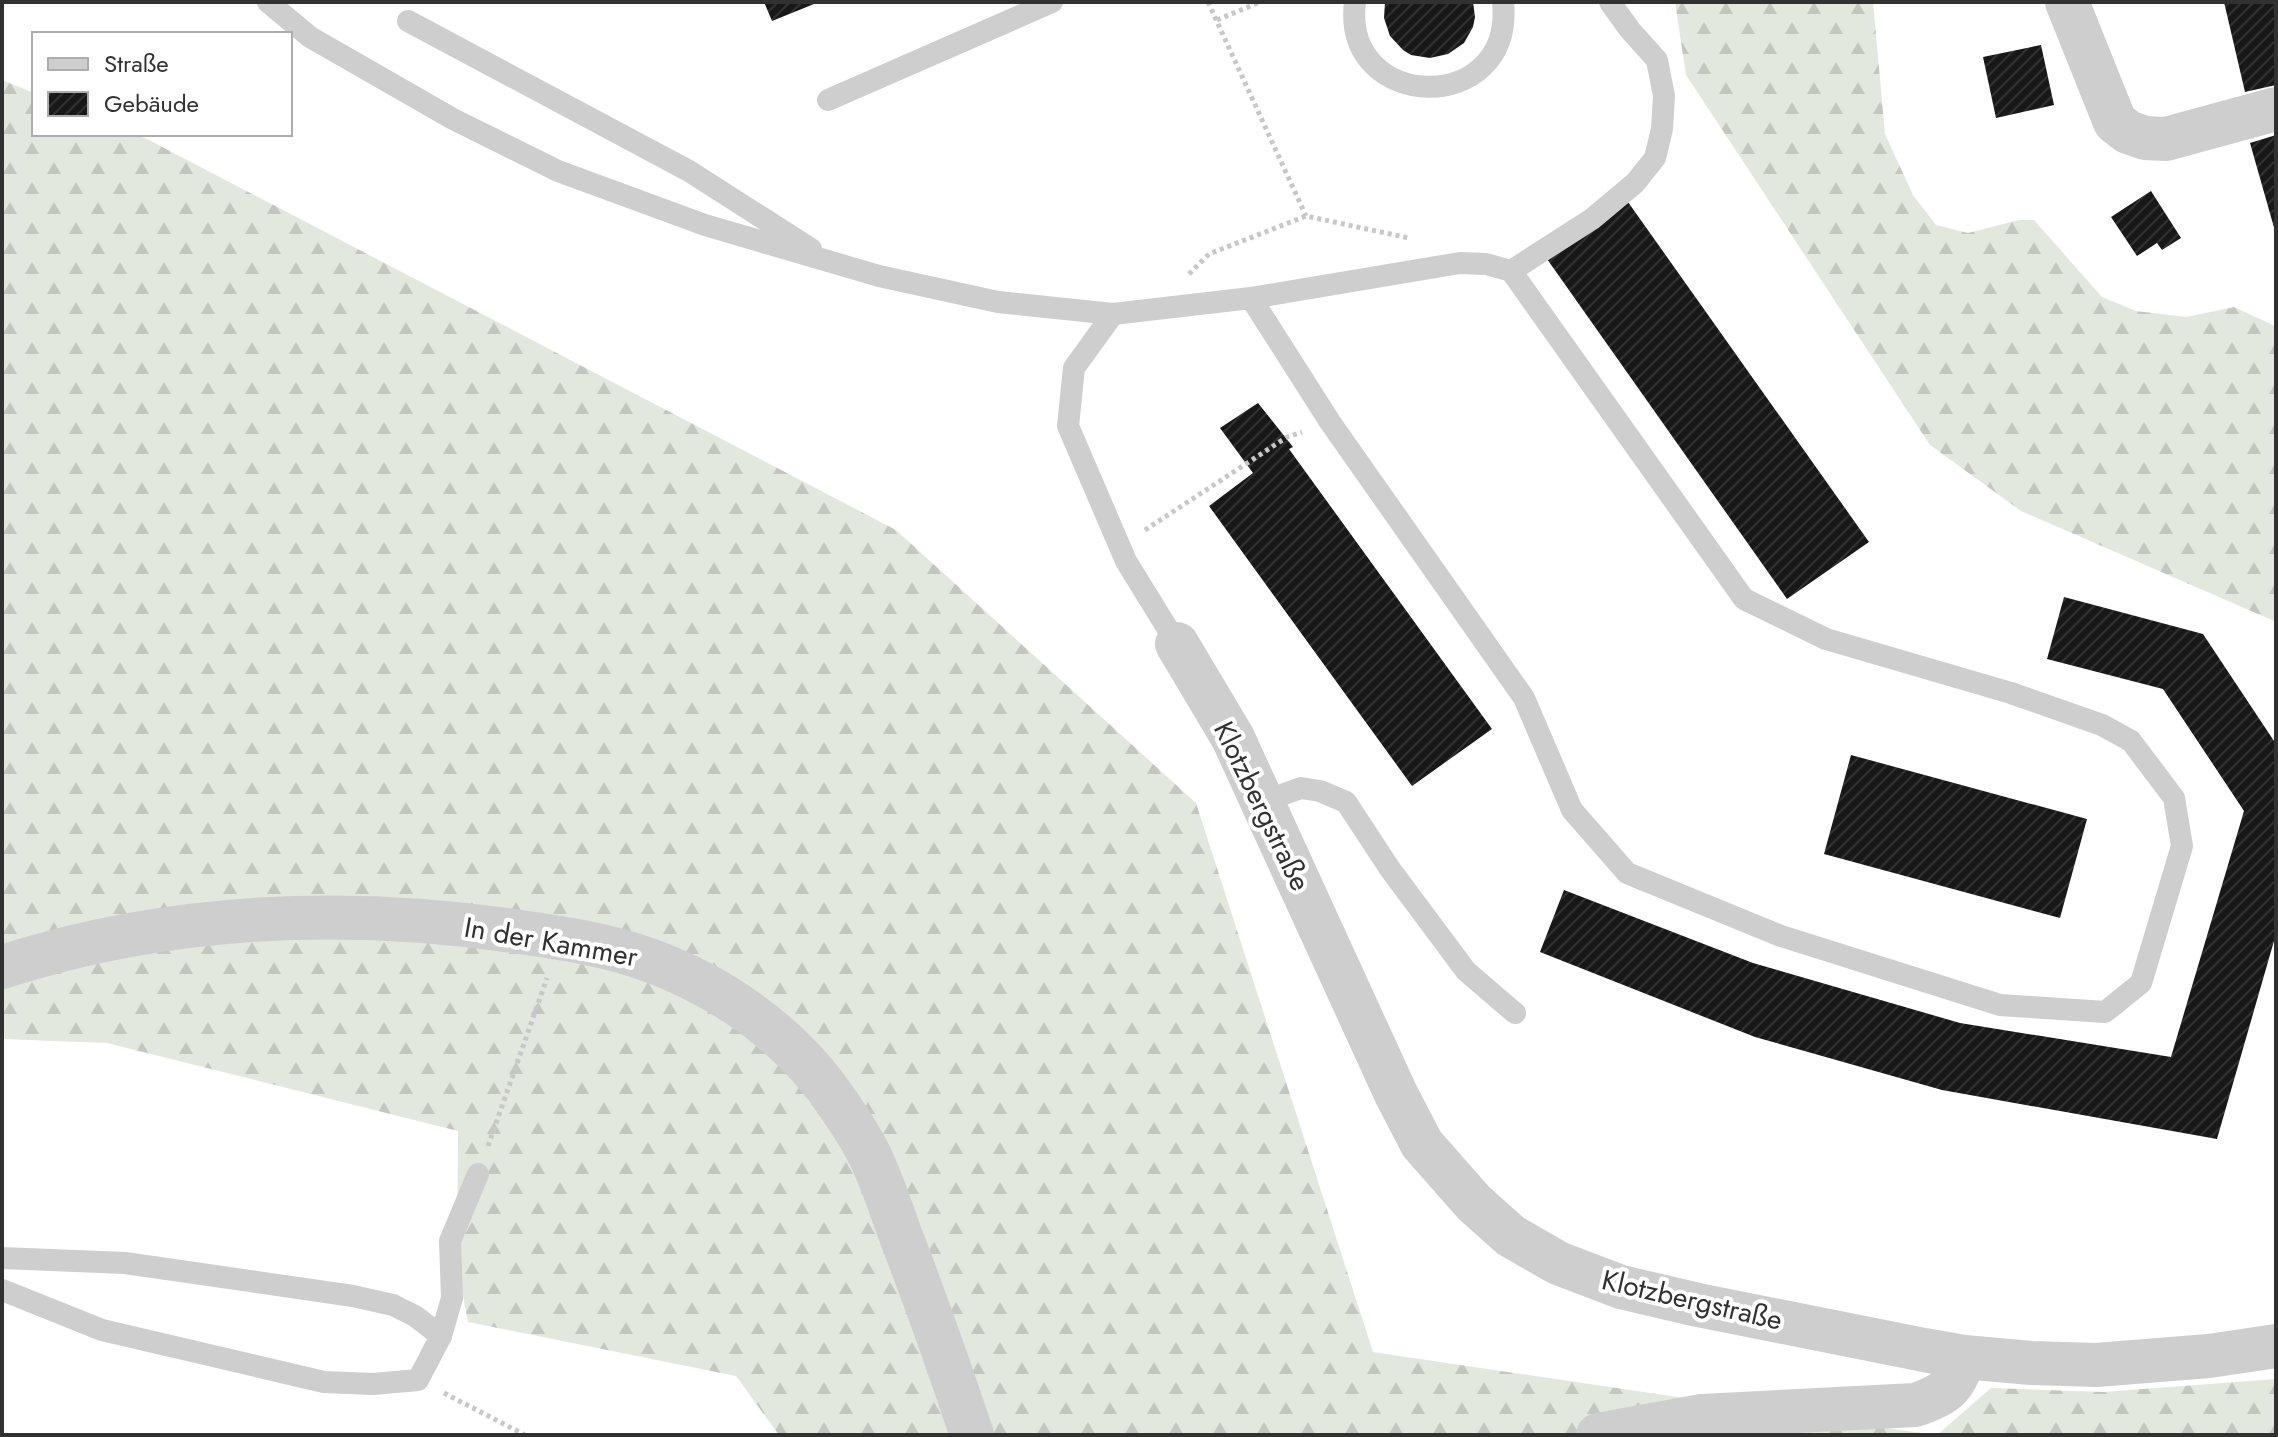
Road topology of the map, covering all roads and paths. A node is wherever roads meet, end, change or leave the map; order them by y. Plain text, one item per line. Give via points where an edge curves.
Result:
1 (268, 2) edge
2 (1052, 2) edge
3 (1208, 2) edge
4 (1260, 2) edge
5 (1355, 2) edge
6 (1503, 2) edge
7 (1610, 2) edge
8 (2067, 2) edge
9 (1217, 20) junction
10 (408, 21) dead end
11 (828, 100) dead end
12 (2276, 109) edge
13 (1306, 216) junction
14 (832, 263) junction
15 (1460, 263) junction
16 (1511, 271) junction
17 (1251, 298) junction
18 (1170, 306) junction
19 (1113, 314) junction
20 (1287, 437) dead end
21 (1119, 547) junction
22 (1177, 644) joint
23 (1262, 802) junction
24 (561, 938) junction
25 (2, 967) edge
26 (1515, 1013) dead end
27 (478, 1174) joint
28 (2, 1258) edge
29 (2, 1290) edge
30 (441, 1336) junction
31 (2276, 1346) edge
32 (1964, 1357) junction
33 (418, 1380) junction
34 (525, 1435) edge
35 (972, 1435) edge
36 (1598, 1435) edge

1 - 14 lane via 310,37 453,119 558,171 705,225
2 - 11 lane
3 - 9 path
4 - 9 path
5 - 6 lane via 1358,37 1374,64 1400,82 1430,88 1461,81 1486,62 1501,35
7 - 16 lane via 1657,60 1664,96 1655,158 1635,183 1592,219
8 - 12 street via 2115,122 2128,132 2166,139
9 - 13 path
10 - 14 lane via 689,171
13 - 15 path via 1449,246
13 - 18 path via 1209,254
14 - 19 lane via 998,302
15 - 16 lane
15 - 17 lane
16 - 17 lane via 1744,599 1826,639 2011,693 2102,725 2131,741 2174,798 2182,846 2141,983 2105,1012 2000,1005 1781,936 1627,873 1572,810 1524,698 1330,422
17 - 18 lane
18 - 19 lane
19 - 21 lane via 1074,368 1068,426
20 - 21 path
21 - 22 lane
22 - 23 street, Klotzbergstraße via 1233,738
23 - 26 lane via 1301,788 1346,802 1466,971
23 - 32 street, Klotzbergstraße via 1422,1144 1511,1236 1558,1263 1621,1287
24 - 25 street, In der Kammer via 413,919 263,919 107,940
24 - 27 path
24 - 35 street, In der Kammer via 648,959 728,998 764,1024 824,1085 870,1157
27 - 30 lane via 450,1241 452,1298
28 - 30 lane via 125,1263 353,1296 393,1305
29 - 33 lane via 102,1330 324,1382
30 - 33 lane
31 - 32 street, Klotzbergstraße via 2096,1365
32 - 36 street via 1953,1386 1915,1405 1702,1416
33 - 34 path

